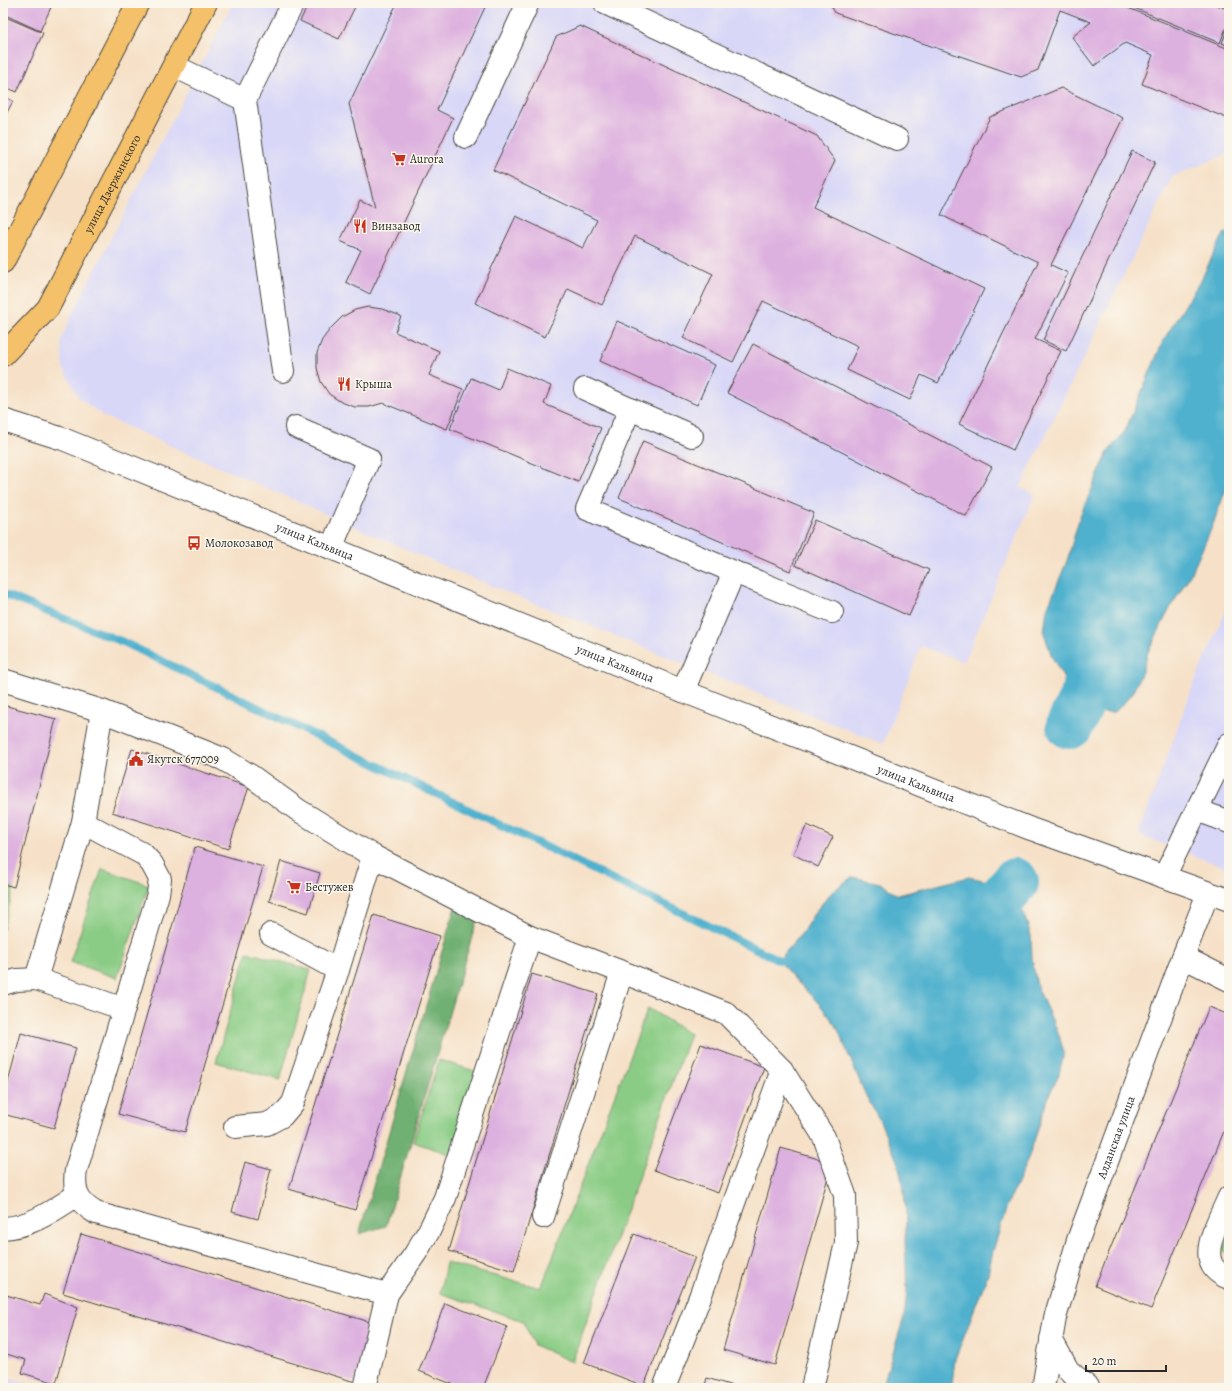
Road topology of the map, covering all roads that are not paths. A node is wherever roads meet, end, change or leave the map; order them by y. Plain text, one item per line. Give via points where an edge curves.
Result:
1 (138, 3) edge
2 (206, 3) edge
3 (293, 3) edge
4 (528, 3) edge
5 (605, 3) edge
6 (174, 66) junction
7 (245, 100) junction
8 (466, 137) dead end
9 (896, 138) dead end
10 (3, 262) edge
11 (3, 354) edge
12 (283, 372) dead end
13 (585, 389) dead end
14 (630, 409) junction
15 (3, 420) edge
16 (296, 427) dead end
17 (692, 436) dead end
18 (331, 548) junction
19 (734, 572) junction
20 (832, 612) dead end
21 (3, 680) edge
22 (683, 691) junction
23 (102, 712) junction
24 (1229, 744) edge
25 (1197, 810) junction
26 (83, 822) junction
27 (1229, 822) edge
28 (373, 856) junction
29 (1164, 876) junction
30 (1208, 893) junction
31 (1229, 900) edge
32 (271, 934) dead end
33 (530, 937) junction
34 (1183, 957) junction
35 (338, 970) junction
36 (622, 972) junction
37 (36, 979) junction
38 (1229, 980) edge
39 (3, 984) edge
40 (124, 1009) junction
41 (782, 1070) junction
42 (235, 1127) dead end
43 (77, 1195) junction
44 (1229, 1197) edge
45 (543, 1217) dead end
46 (3, 1228) edge
47 (1229, 1278) edge
48 (387, 1294) junction
49 (1051, 1339) junction
50 (365, 1388) edge
51 (664, 1388) edge
52 (812, 1388) edge
53 (1043, 1388) edge
54 (1089, 1388) edge

1 - 10 main road
2 - 6 main road, улица Дзержинского
3 - 7 street
4 - 8 street
5 - 9 street
6 - 7 street
6 - 11 main road, улица Дзержинского via 48,308
7 - 12 street
13 - 14 street
14 - 17 street
14 - 19 street via 587,509
15 - 18 street, улица Кальвица via 63,439
16 - 18 street via 369,459
18 - 22 street, улица Кальвица
19 - 20 street
19 - 22 street
21 - 23 street
22 - 29 street, улица Кальвица via 1031,829
23 - 26 street
23 - 28 street via 223,759 298,810
24 - 25 street
25 - 27 street
25 - 29 street
26 - 37 street
26 - 40 street via 143,854 160,879 158,894
28 - 33 street
28 - 35 street
29 - 30 street, улица Кальвица
30 - 31 street, улица Кальвица
30 - 34 street, Алданская улица
32 - 35 street
33 - 36 street
33 - 48 street via 445,1198 415,1254
34 - 38 street
34 - 49 street, Алданская улица via 1078,1240
35 - 42 street via 293,1103 282,1116 267,1124
36 - 41 street via 726,1013
36 - 45 street
37 - 39 street
37 - 40 street
40 - 43 street via 76,1170 74,1182
41 - 51 street via 700,1297
41 - 52 street via 824,1137 845,1195 846,1243
43 - 46 street via 46,1215 15,1228
43 - 48 street via 85,1207 96,1213
44 - 47 street via 1210,1241 1209,1251 1212,1265
48 - 50 street
49 - 53 street, Алданская улица
49 - 54 street via 1068,1370

